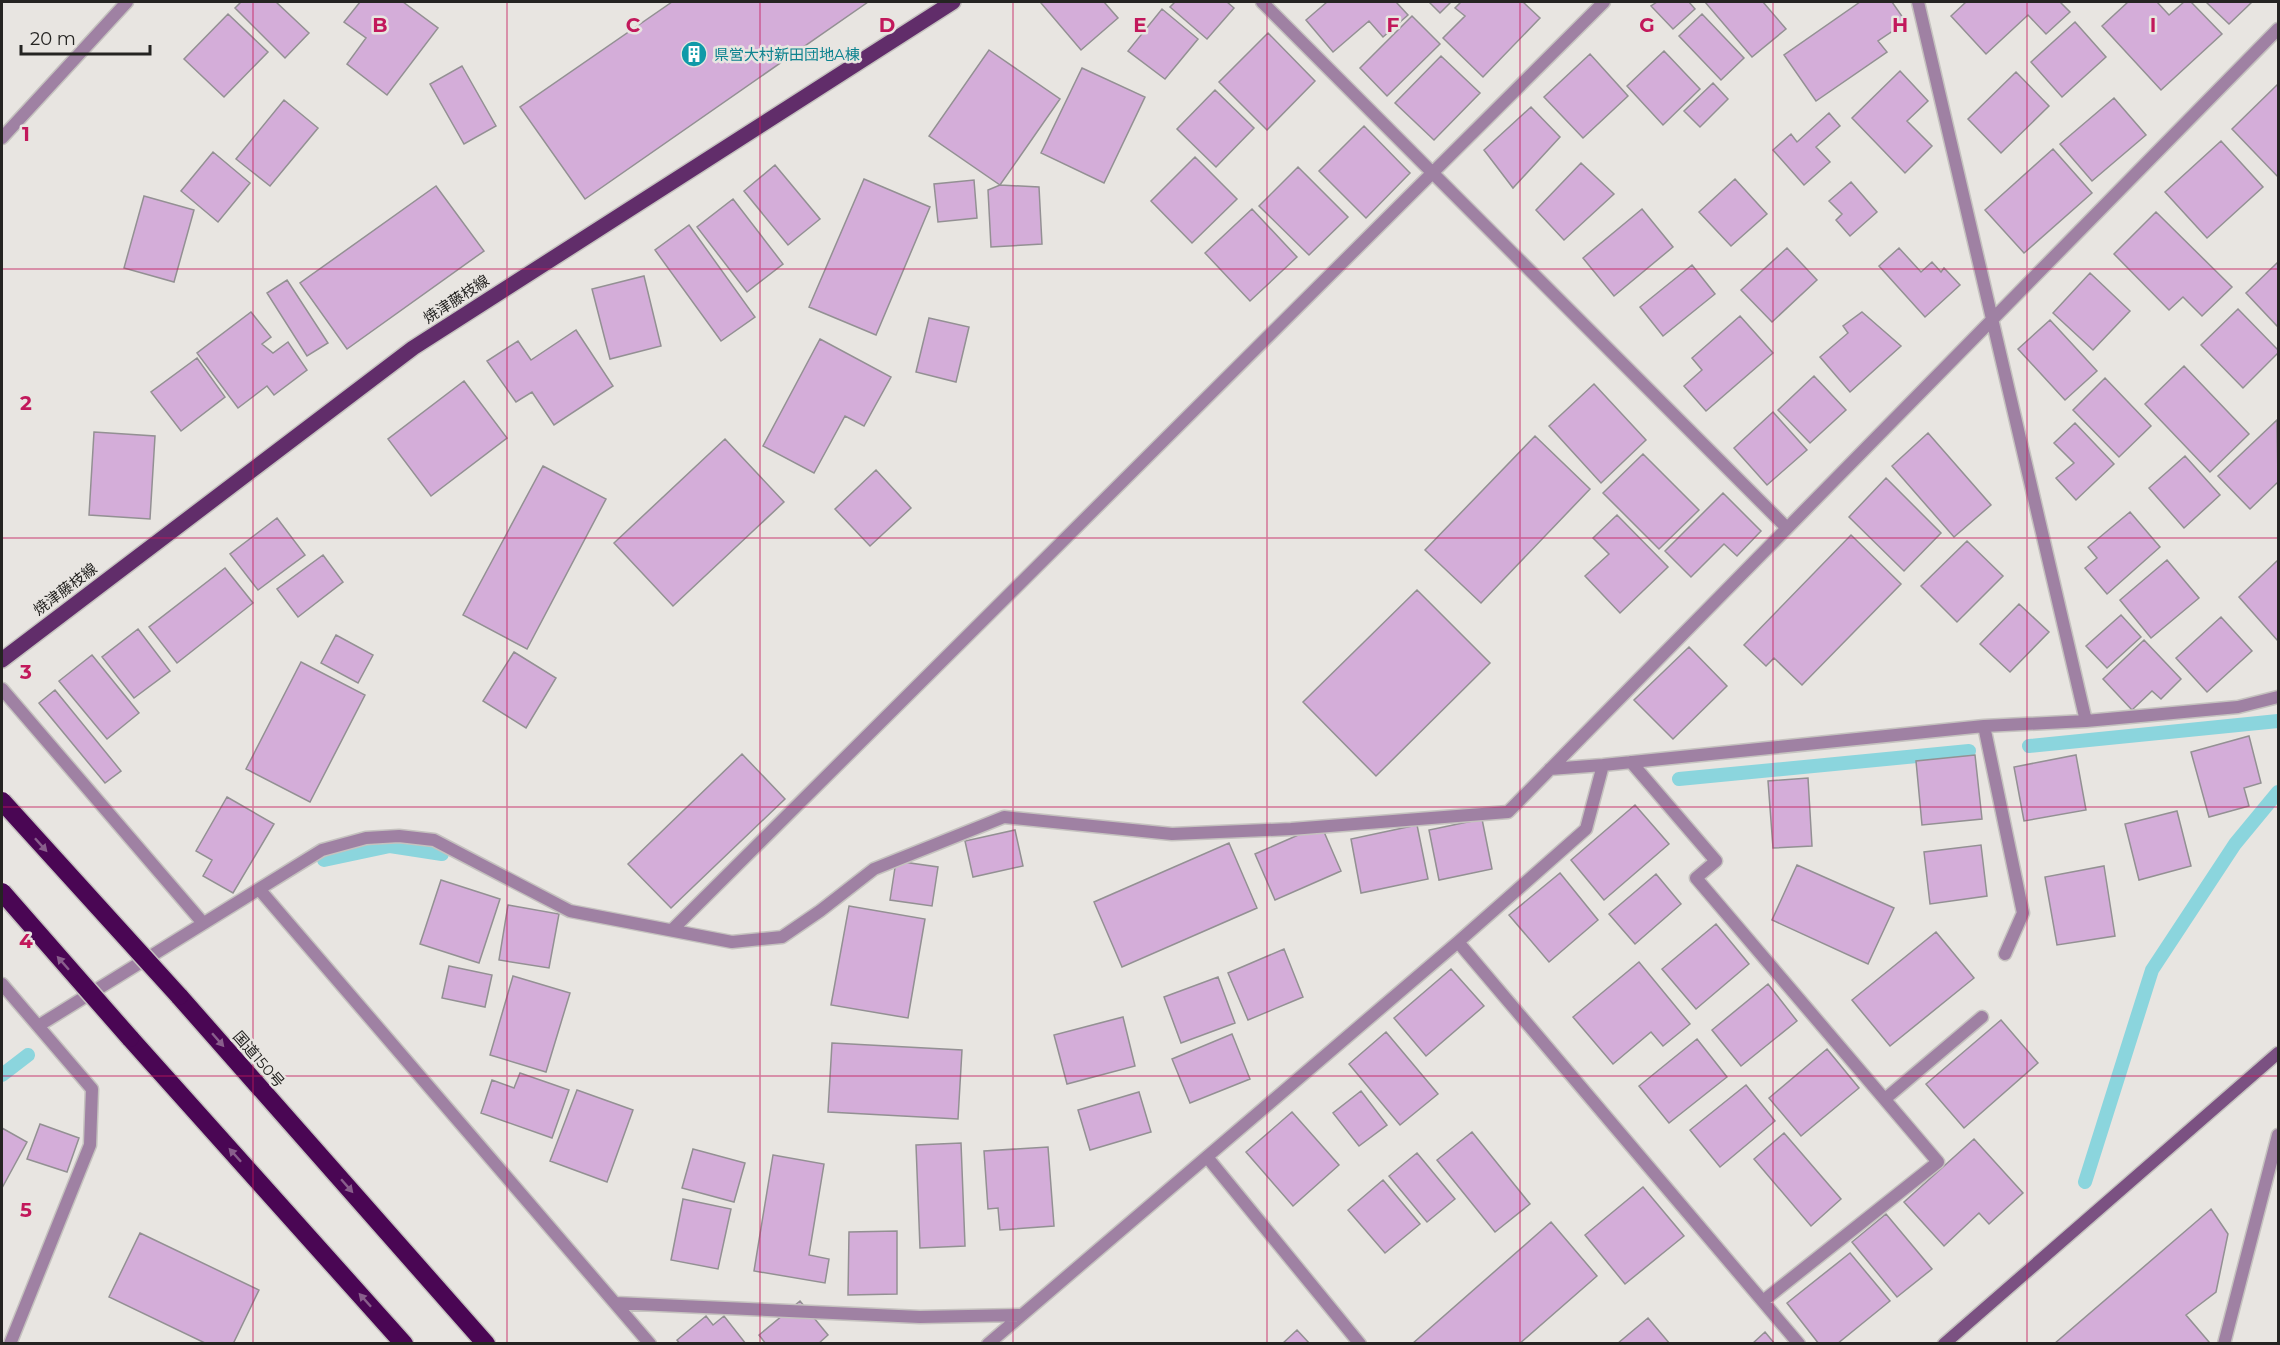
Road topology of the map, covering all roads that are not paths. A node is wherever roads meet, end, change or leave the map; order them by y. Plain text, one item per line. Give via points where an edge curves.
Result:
1 (127, 2) edge
2 (1262, 2) edge
3 (1604, 2) edge
4 (1918, 2) edge
5 (946, 3) edge
6 (2278, 29) edge
7 (2, 138) edge
8 (1432, 173) junction
9 (1994, 319) junction
10 (1787, 528) junction
11 (2, 660) edge
12 (2, 689) edge
13 (2278, 697) edge
14 (2086, 721) junction
15 (1984, 726) junction
16 (1631, 762) junction
17 (1603, 765) junction
18 (1550, 769) junction
19 (2, 801) edge
20 (259, 889) junction
21 (2, 892) edge
22 (203, 923) junction
23 (672, 930) junction
24 (1458, 942) junction
25 (2005, 954) dead end
26 (2, 984) edge
27 (1982, 1017) dead end
28 (38, 1026) junction
29 (2278, 1053) edge
30 (1885, 1099) junction
31 (2278, 1135) edge
32 (1207, 1157) junction
33 (1763, 1301) junction
34 (615, 1303) junction
35 (1022, 1315) junction
36 (10, 1344) edge
37 (404, 1344) edge
38 (486, 1344) edge
39 (650, 1344) edge
40 (988, 1344) edge
41 (1360, 1344) edge
42 (1799, 1344) edge
43 (1944, 1344) edge
44 (2224, 1344) edge

1 - 7 street
2 - 8 street
3 - 8 street
4 - 9 street
5 - 11 main road, 焼津藤枝線 via 412,348
6 - 9 street
8 - 10 street
8 - 23 street
9 - 10 street
9 - 14 street
10 - 18 street
12 - 22 street
13 - 14 street via 2238,707
14 - 15 street
15 - 16 street
15 - 25 street via 2023,913
16 - 17 street
16 - 30 street via 1716,861 1696,878
17 - 18 street
17 - 24 street via 1586,829
18 - 23 street via 1508,812 1172,834 1004,817 874,869 782,937 732,942
19 -> 38 highway, 国道150号, bridge
20 - 22 street
20 - 23 street via 322,850 366,838 399,836 434,840 570,911
20 - 34 street
37 -> 21 highway, bridge
22 - 28 street
24 - 32 street
24 - 33 street
26 - 28 street
27 - 30 street
28 - 36 street via 92,1089 90,1145
29 - 43 street
30 - 33 street via 1938,1162
31 - 44 street
32 - 35 street
32 - 41 street
33 - 42 street
34 - 35 street via 920,1317
34 - 39 street
35 - 40 street

